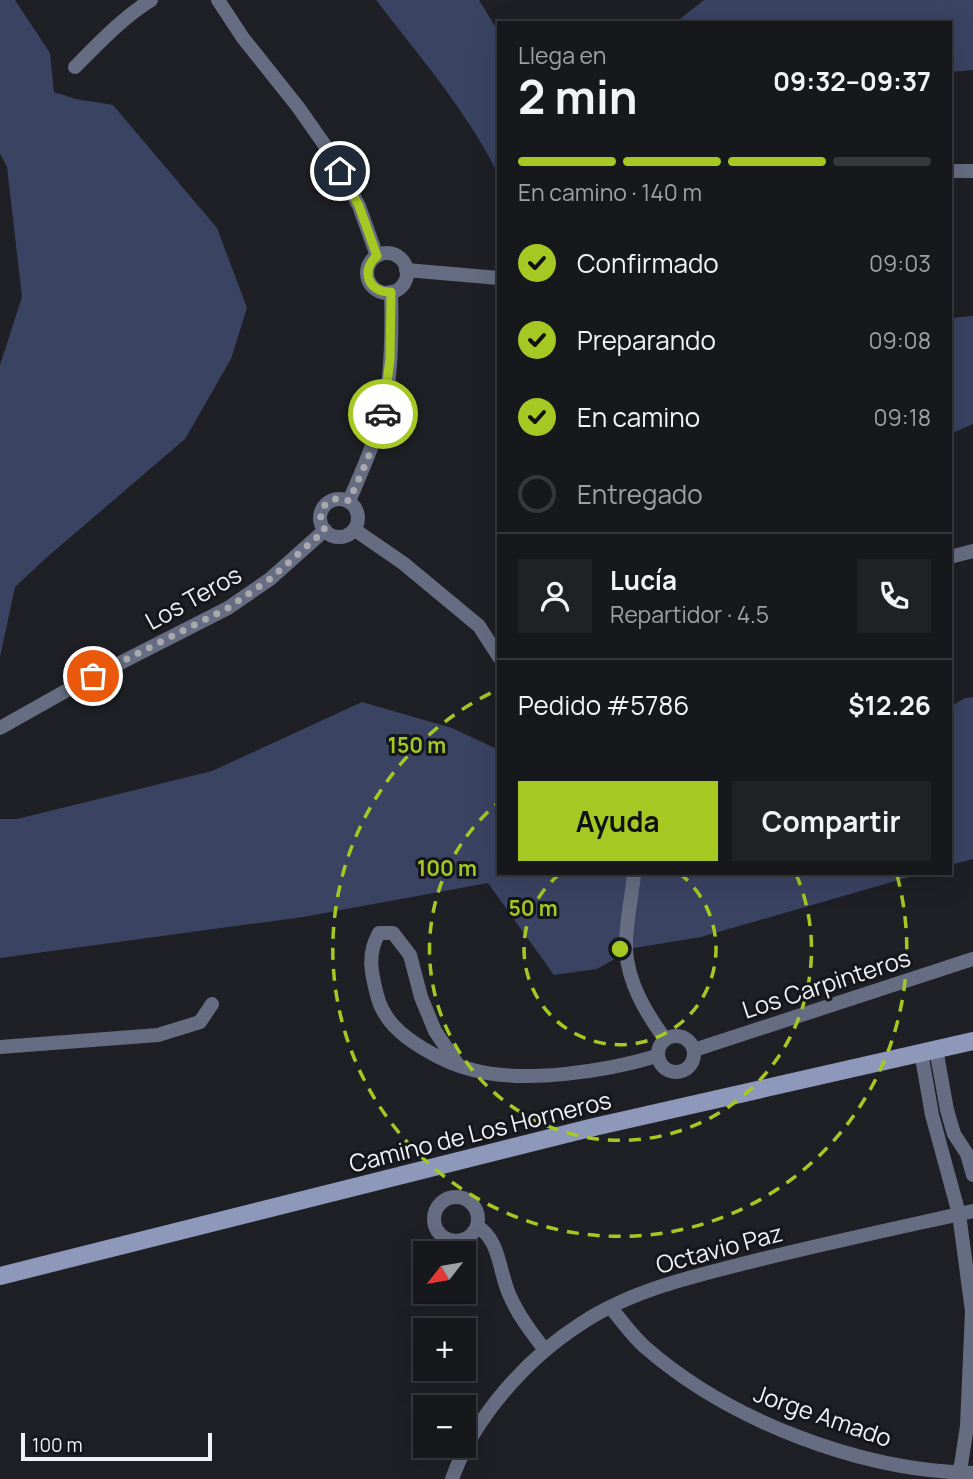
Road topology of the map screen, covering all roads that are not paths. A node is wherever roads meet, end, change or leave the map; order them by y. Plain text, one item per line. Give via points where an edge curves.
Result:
1 (151, 0) edge
2 (218, 0) edge
3 (75, 67) dead end
4 (952, 171) edge
5 (973, 171) edge
6 (377, 256) junction
7 (406, 270) junction
8 (497, 278) edge
9 (391, 292) junction
10 (349, 501) junction
11 (325, 530) junction
12 (355, 530) junction
13 (973, 551) edge
14 (952, 556) edge
15 (497, 654) edge
16 (0, 728) edge
17 (634, 875) edge
18 (973, 959) edge
19 (212, 1004) dead end
20 (664, 1040) junction
21 (973, 1041) edge
22 (0, 1047) edge
23 (694, 1049) junction
24 (929, 1051) junction
25 (657, 1056) junction
26 (458, 1065) junction
27 (973, 1175) edge
28 (966, 1213) edge
29 (477, 1226) dead end
30 (0, 1276) edge
31 (611, 1308) junction
32 (972, 1337) edge
33 (545, 1350) junction
34 (973, 1473) edge
35 (956, 1476) edge
36 (452, 1479) edge

1 - 3 street
2 - 6 street via 331,154 359,206
4 - 5 street
6 - 7 street via 396,255
6 - 9 street via 369,265 370,283 379,291
7 - 8 street
7 - 9 street via 405,282
9 - 10 street via 383,414
10 - 11 street via 337,498 326,503 320,513
10 - 12 street via 357,510
11 - 12 street via 340,537
11 - 16 street, Los Teros via 270,579 228,608
12 - 15 street via 479,626
13 - 14 street
17 - 20 street via 626,949 634,985
18 - 23 street, Los Carpinteros
19 - 22 street via 200,1022 158,1035
20 - 23 street via 682,1037
20 - 25 street
21 - 24 street, Camino de Los Horneros
23 - 25 street via 693,1062 679,1072 662,1067
24 - 27 street via 954,1134
24 - 28 street via 932,1115
24 - 30 street, Camino de Los Horneros via 594,1128
25 - 26 street via 621,1066 523,1076
26 - 26 street via 435,1031 410,955 393,933 379,933 372,946 371,973 380,1006 394,1028 411,1042
28 - 31 street, Octavio Paz via 694,1276
28 - 32 street
29 - 33 street via 486,1231 495,1247 522,1321
31 - 33 street, Octavio Paz
31 - 35 street, Jorge Amado via 644,1347 743,1413 851,1454
32 - 35 street via 967,1426
33 - 36 street, Octavio Paz via 505,1390
34 - 35 street, Jorge Amado

